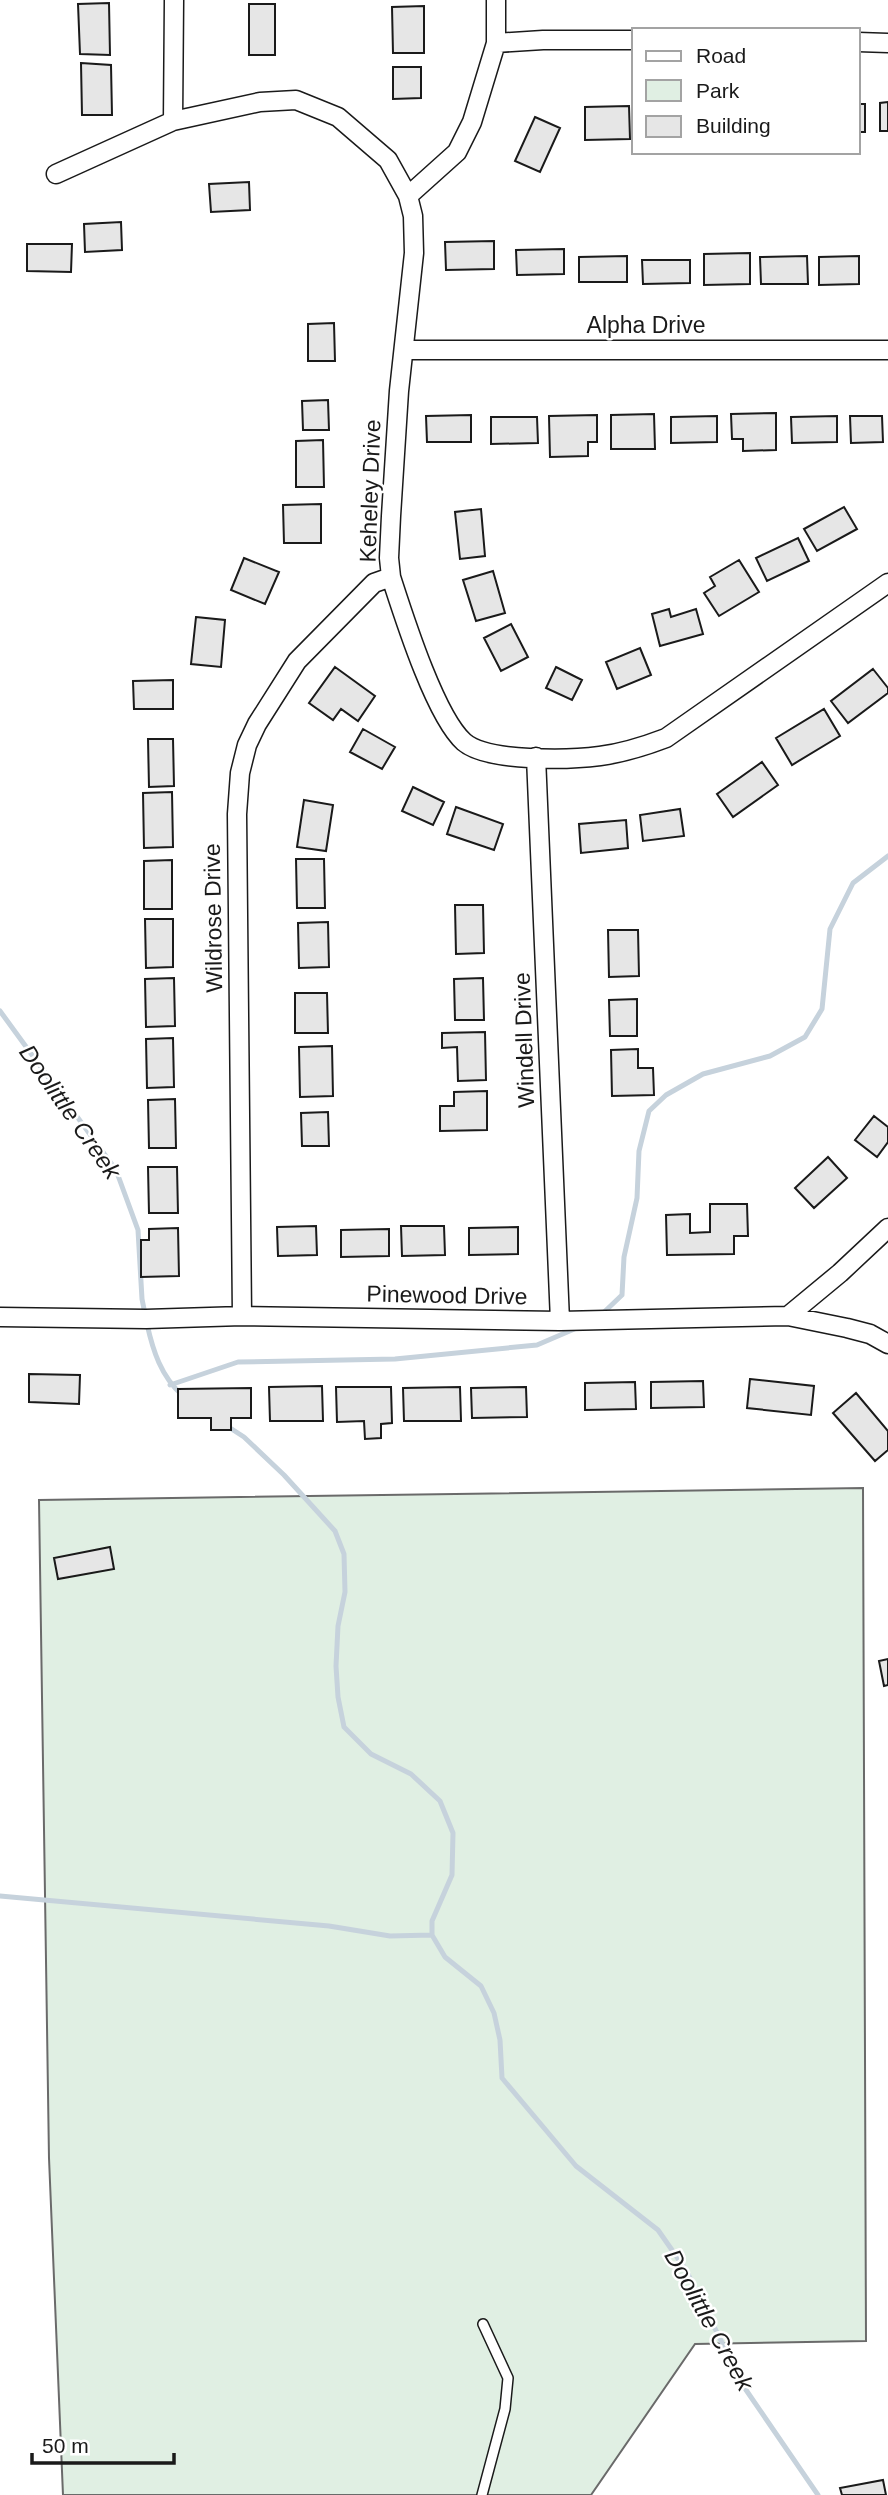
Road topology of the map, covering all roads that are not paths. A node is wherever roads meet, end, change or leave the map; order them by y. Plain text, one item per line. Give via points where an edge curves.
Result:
1 (174, 0) edge
2 (496, 0) edge
3 (632, 40) edge
4 (860, 42) edge
5 (496, 43) junction
6 (888, 43) edge
7 (173, 121) junction
8 (56, 174) dead end
9 (408, 196) junction
10 (405, 350) junction
11 (888, 350) edge
12 (391, 577) junction
13 (888, 583) edge
14 (536, 757) junction
15 (888, 1228) edge
16 (242, 1316) junction
17 (788, 1316) junction
18 (0, 1317) edge
19 (560, 1321) junction
20 (888, 1344) edge
21 (483, 2324) dead end
22 (482, 2495) edge

1 - 7 street
2 - 5 street
3 - 5 street
4 - 6 street
5 - 9 street via 472,122 457,152
7 - 8 street, Keheley Drive
7 - 9 street, Keheley Drive via 260,102 296,100 338,117 388,160
9 - 10 street, Keheley Drive via 414,253
10 - 11 street, Alpha Drive
10 - 12 street, Keheley Drive via 391,516
12 - 14 street, Keheley Drive via 440,707 463,741 475,750 500,756
12 - 16 street, Wildrose Drive via 374,583 297,661 252,734 240,773
13 - 14 street, Keheley Drive via 666,738 601,756
14 - 19 street, Windell Drive
15 - 17 street
16 - 18 street, Pinewood Drive
16 - 19 street, Pinewood Drive
17 - 19 street, Pinewood Drive
17 - 20 street, Pinewood Drive via 859,1331
21 - 22 lane via 508,2378 505,2409

